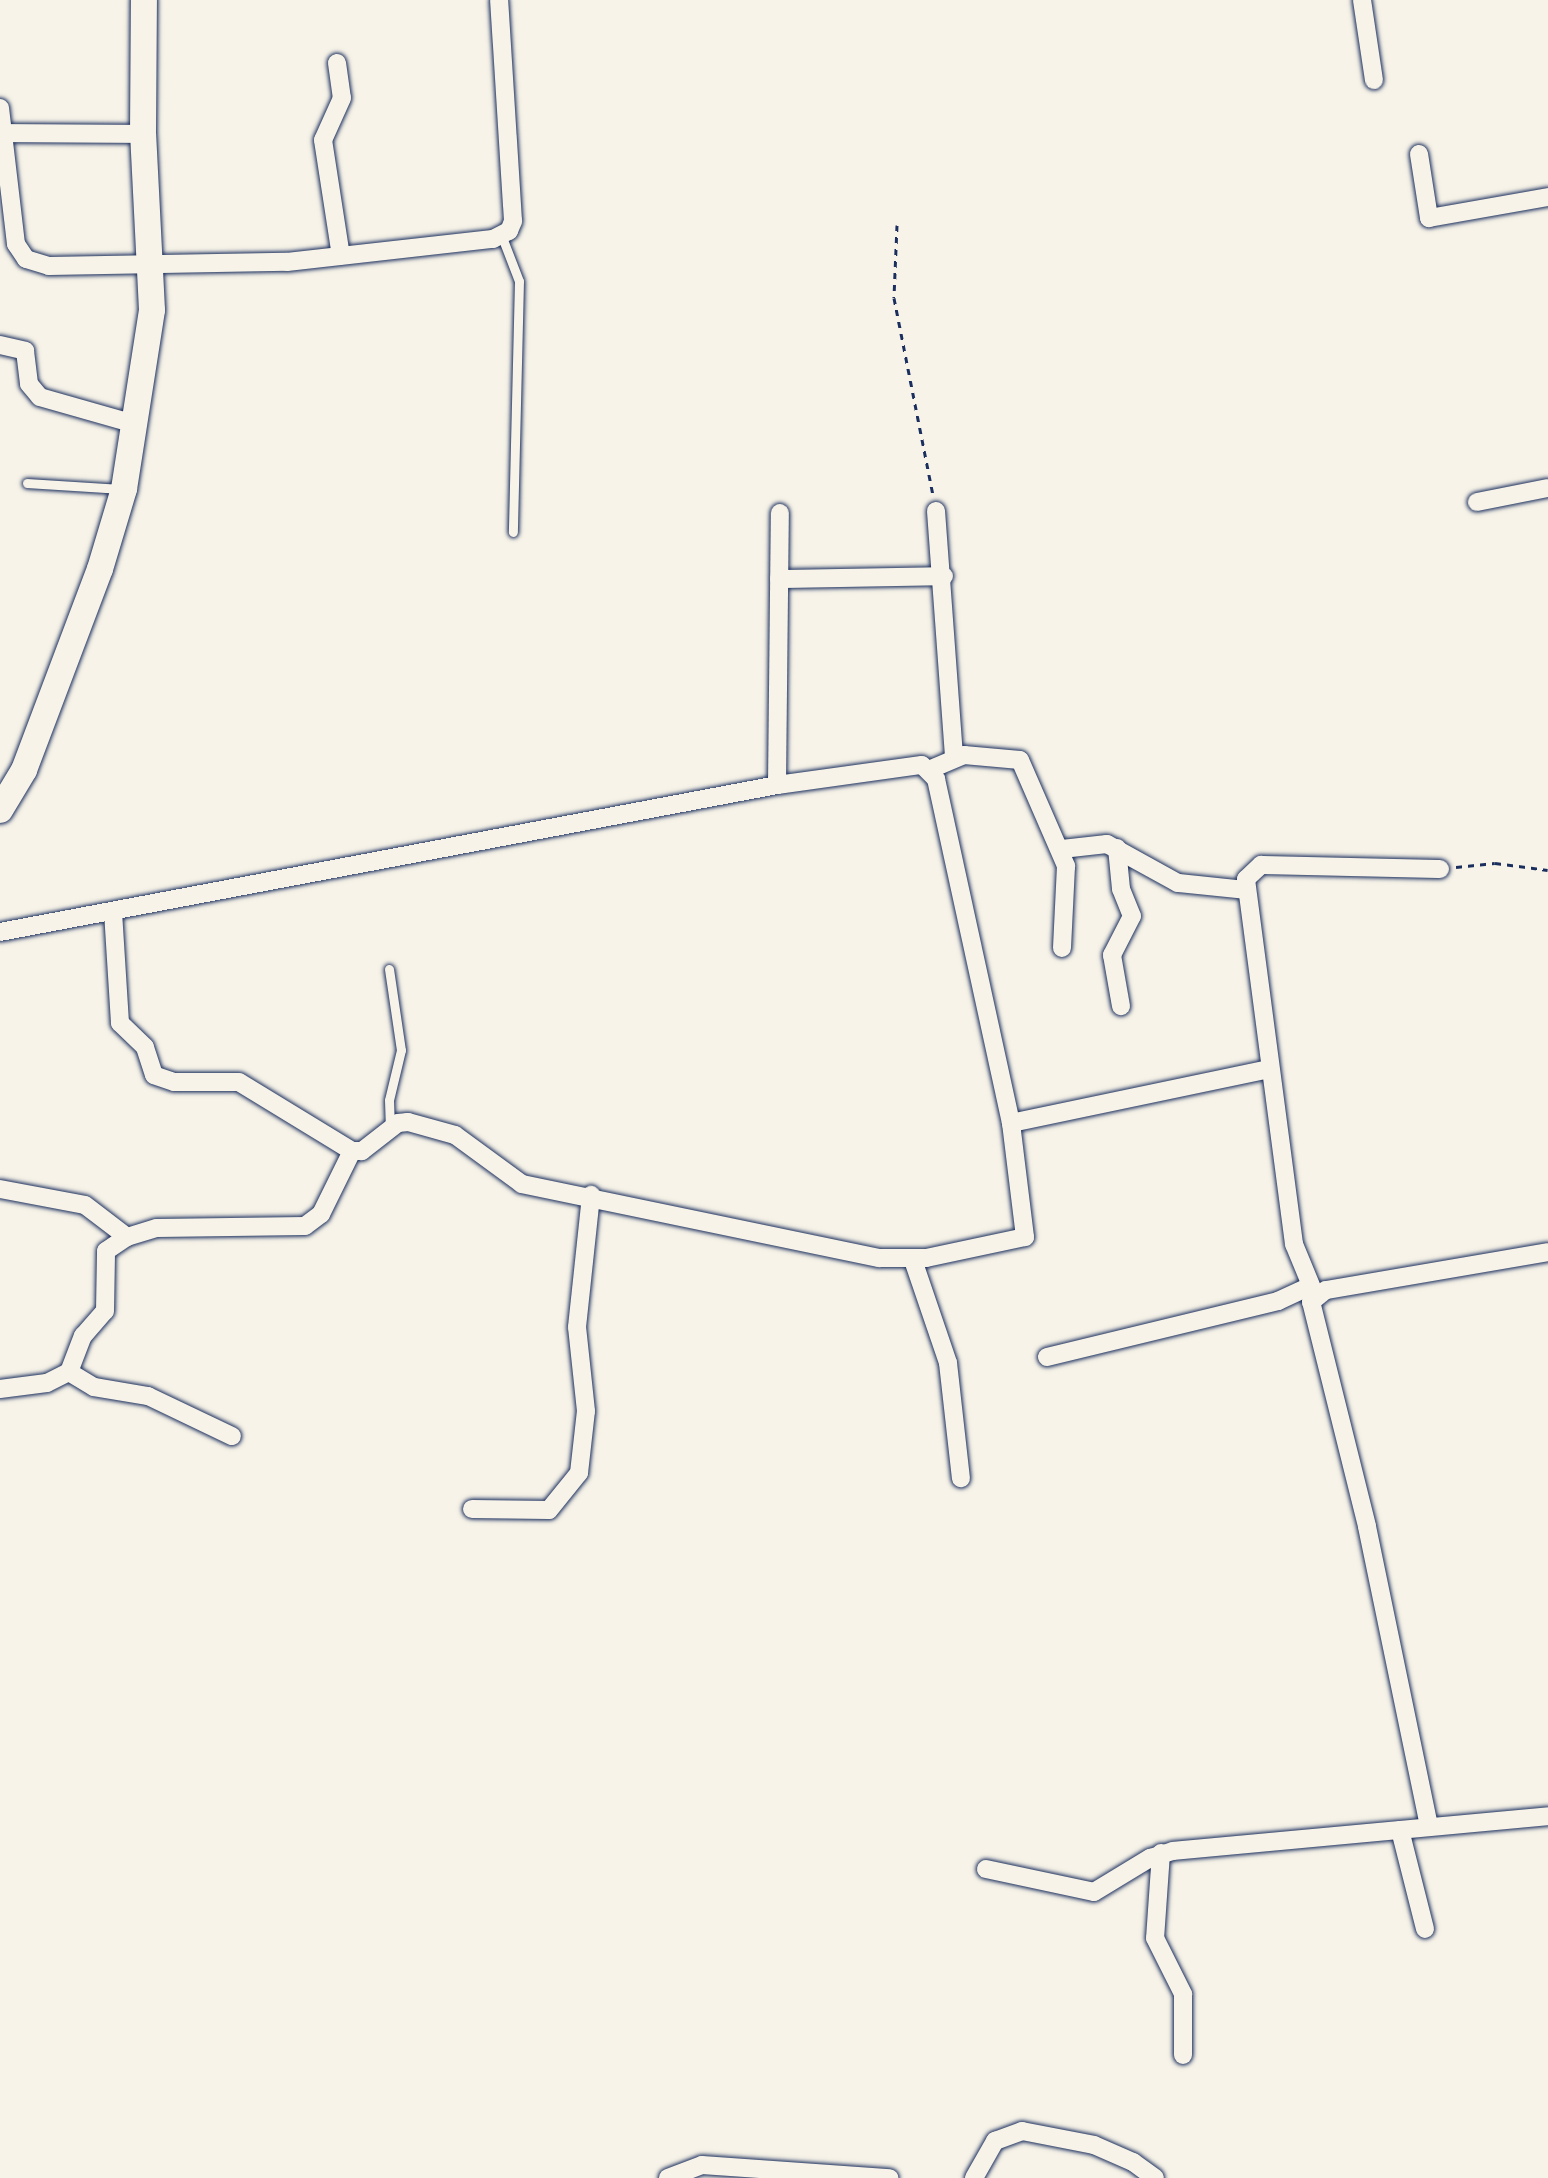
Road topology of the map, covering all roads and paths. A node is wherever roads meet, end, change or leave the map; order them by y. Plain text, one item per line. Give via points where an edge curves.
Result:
1 (144, 0) edge
2 (499, 0) edge
3 (1362, 0) edge
4 (337, 63) dead end
5 (1374, 80) dead end
6 (0, 108) edge
7 (3, 133) junction
8 (143, 134) junction
9 (1419, 154) dead end
10 (1548, 197) edge
11 (897, 225) dead end
12 (502, 237) junction
13 (341, 256) junction
14 (152, 268) junction
15 (0, 345) edge
16 (135, 424) junction
17 (27, 483) dead end
18 (1548, 488) edge
19 (124, 489) junction
20 (1477, 502) dead end
21 (936, 511) joint
22 (780, 513) dead end
23 (513, 532) dead end
24 (944, 576) junction
25 (779, 579) junction
26 (954, 757) junction
27 (931, 769) junction
28 (777, 785) junction
29 (0, 810) edge
30 (1117, 848) junction
31 (1062, 849) junction
32 (1440, 869) joint
33 (1548, 870) edge
34 (1246, 890) junction
35 (113, 913) junction
36 (0, 932) edge
37 (1062, 948) dead end
38 (389, 969) dead end
39 (1121, 1006) dead end
40 (1269, 1069) junction
41 (1011, 1123) junction
42 (391, 1129) junction
43 (352, 1151) junction
44 (0, 1189) edge
45 (591, 1195) junction
46 (127, 1237) junction
47 (1548, 1252) edge
48 (913, 1260) junction
49 (1311, 1291) junction
50 (1047, 1357) dead end
51 (69, 1372) junction
52 (0, 1389) edge
53 (232, 1436) dead end
54 (961, 1478) dead end
55 (472, 1509) dead end
56 (1548, 1816) edge
57 (1429, 1826) junction
58 (1400, 1830) junction
59 (1161, 1853) junction
60 (986, 1869) dead end
61 (1425, 1929) dead end
62 (1183, 2055) dead end
63 (668, 2178) edge
64 (890, 2178) edge
65 (974, 2178) edge
66 (1155, 2178) edge

1 - 8 street
2 - 12 street via 513,221
3 - 5 street
4 - 13 street via 342,98 323,140
6 - 7 street
7 - 8 street
7 - 14 street via 18,253 62,269
8 - 14 street
9 - 10 street via 1429,218
11 - 21 path via 894,298
12 - 13 street
12 - 23 lane via 519,281
13 - 14 street
14 - 16 street via 152,310
15 - 16 street via 25,351 29,384 40,397
16 - 19 street
17 - 19 lane
18 - 20 street
19 - 29 street via 30,756
21 - 24 street
22 - 25 street
24 - 25 street
24 - 26 street
25 - 28 street
26 - 27 street
26 - 31 street via 1016,756
27 - 28 street via 922,765
27 - 41 street
28 - 35 street
30 - 31 street via 1097,844
30 - 34 street via 1178,883
30 - 39 street via 1121,889 1132,916 1112,955
31 - 37 street
32 - 33 path via 1495,863
32 - 34 street via 1261,865 1250,870
34 - 40 street
35 - 36 street
35 - 43 street via 120,1023 145,1047 154,1075 174,1082 239,1082
38 - 42 lane via 401,1050 389,1100
40 - 41 street
40 - 49 street via 1294,1244
41 - 48 street via 1025,1237
42 - 43 street via 373,1145
42 - 45 street via 408,1122 443,1130 511,1180
43 - 46 street via 321,1214 305,1226 157,1228
44 - 46 street via 85,1205
45 - 48 street via 679,1218 879,1258
45 - 55 street via 577,1327 586,1411 579,1473 549,1510
46 - 51 street via 106,1251 105,1311 83,1336
47 - 49 street
48 - 54 street via 948,1363
49 - 50 street
49 - 57 street via 1367,1526
51 - 52 street via 47,1383
51 - 53 street via 94,1387 148,1396
56 - 57 street
57 - 58 street
58 - 59 street
58 - 61 street
59 - 60 street via 1094,1892
59 - 62 street via 1155,1938 1183,1994
63 - 64 street via 702,2165
65 - 66 street via 995,2141 1022,2131 1094,2145

